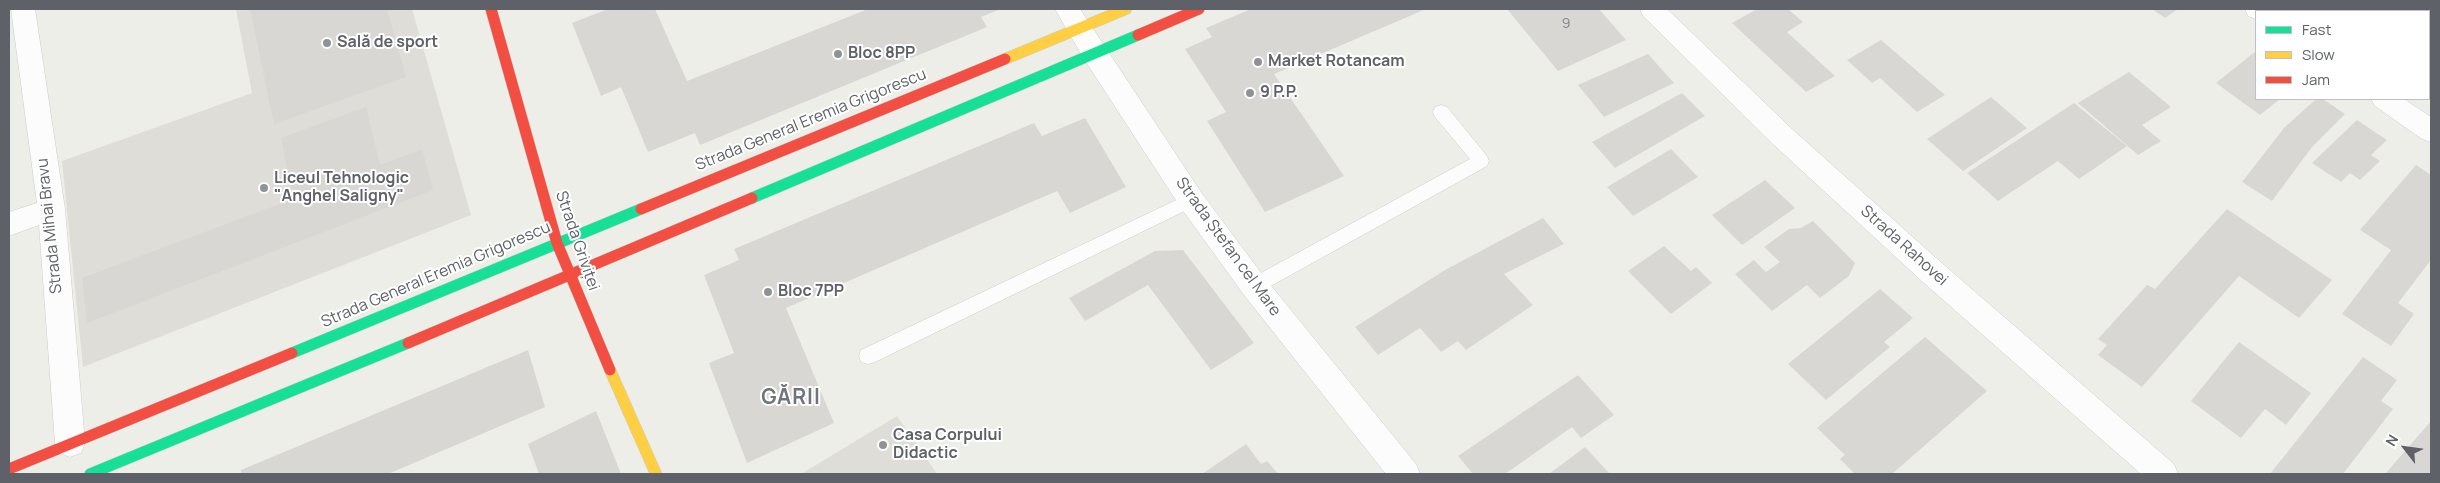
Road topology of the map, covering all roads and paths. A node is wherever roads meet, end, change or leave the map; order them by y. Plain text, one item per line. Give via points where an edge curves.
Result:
1 (22, 9) edge
2 (491, 9) edge
3 (1126, 9) edge
4 (1199, 9) edge
5 (1656, 10) edge
6 (1073, 18) edge
7 (1092, 52) junction
8 (2386, 100) edge
9 (1441, 112) dead end
10 (2431, 130) edge
11 (1191, 200) junction
12 (51, 209) junction
13 (9, 224) edge
14 (557, 243) junction
15 (569, 276) junction
16 (1254, 286) junction
17 (868, 356) dead end
18 (70, 443) junction
19 (9, 468) edge
20 (90, 474) edge
21 (656, 474) edge
22 (1404, 474) edge
23 (2163, 474) edge

1 - 12 street, Strada Mihai Bravu
2 - 14 street, Strada Griviței
3 - 6 street, Strada General Eremia Grigorescu
4 - 7 street
5 - 23 street, Strada Rahovei via 1790,143
6 - 7 street, Strada Ștefan cel Mare
6 - 14 street, Strada General Eremia Grigorescu
7 - 11 street, Strada Ștefan cel Mare
7 - 15 street
8 - 10 street
9 - 16 lane via 1481,161
11 - 16 street, Strada Ștefan cel Mare
11 - 17 lane
12 - 13 street
12 - 18 street, Strada Mihai Bravu
14 - 15 street, Strada Griviței
14 - 18 street, Strada General Eremia Grigorescu
15 - 20 street
15 - 21 street, Strada Griviței
16 - 22 street, Strada Ștefan cel Mare
18 - 19 street, Strada General Eremia Grigorescu

